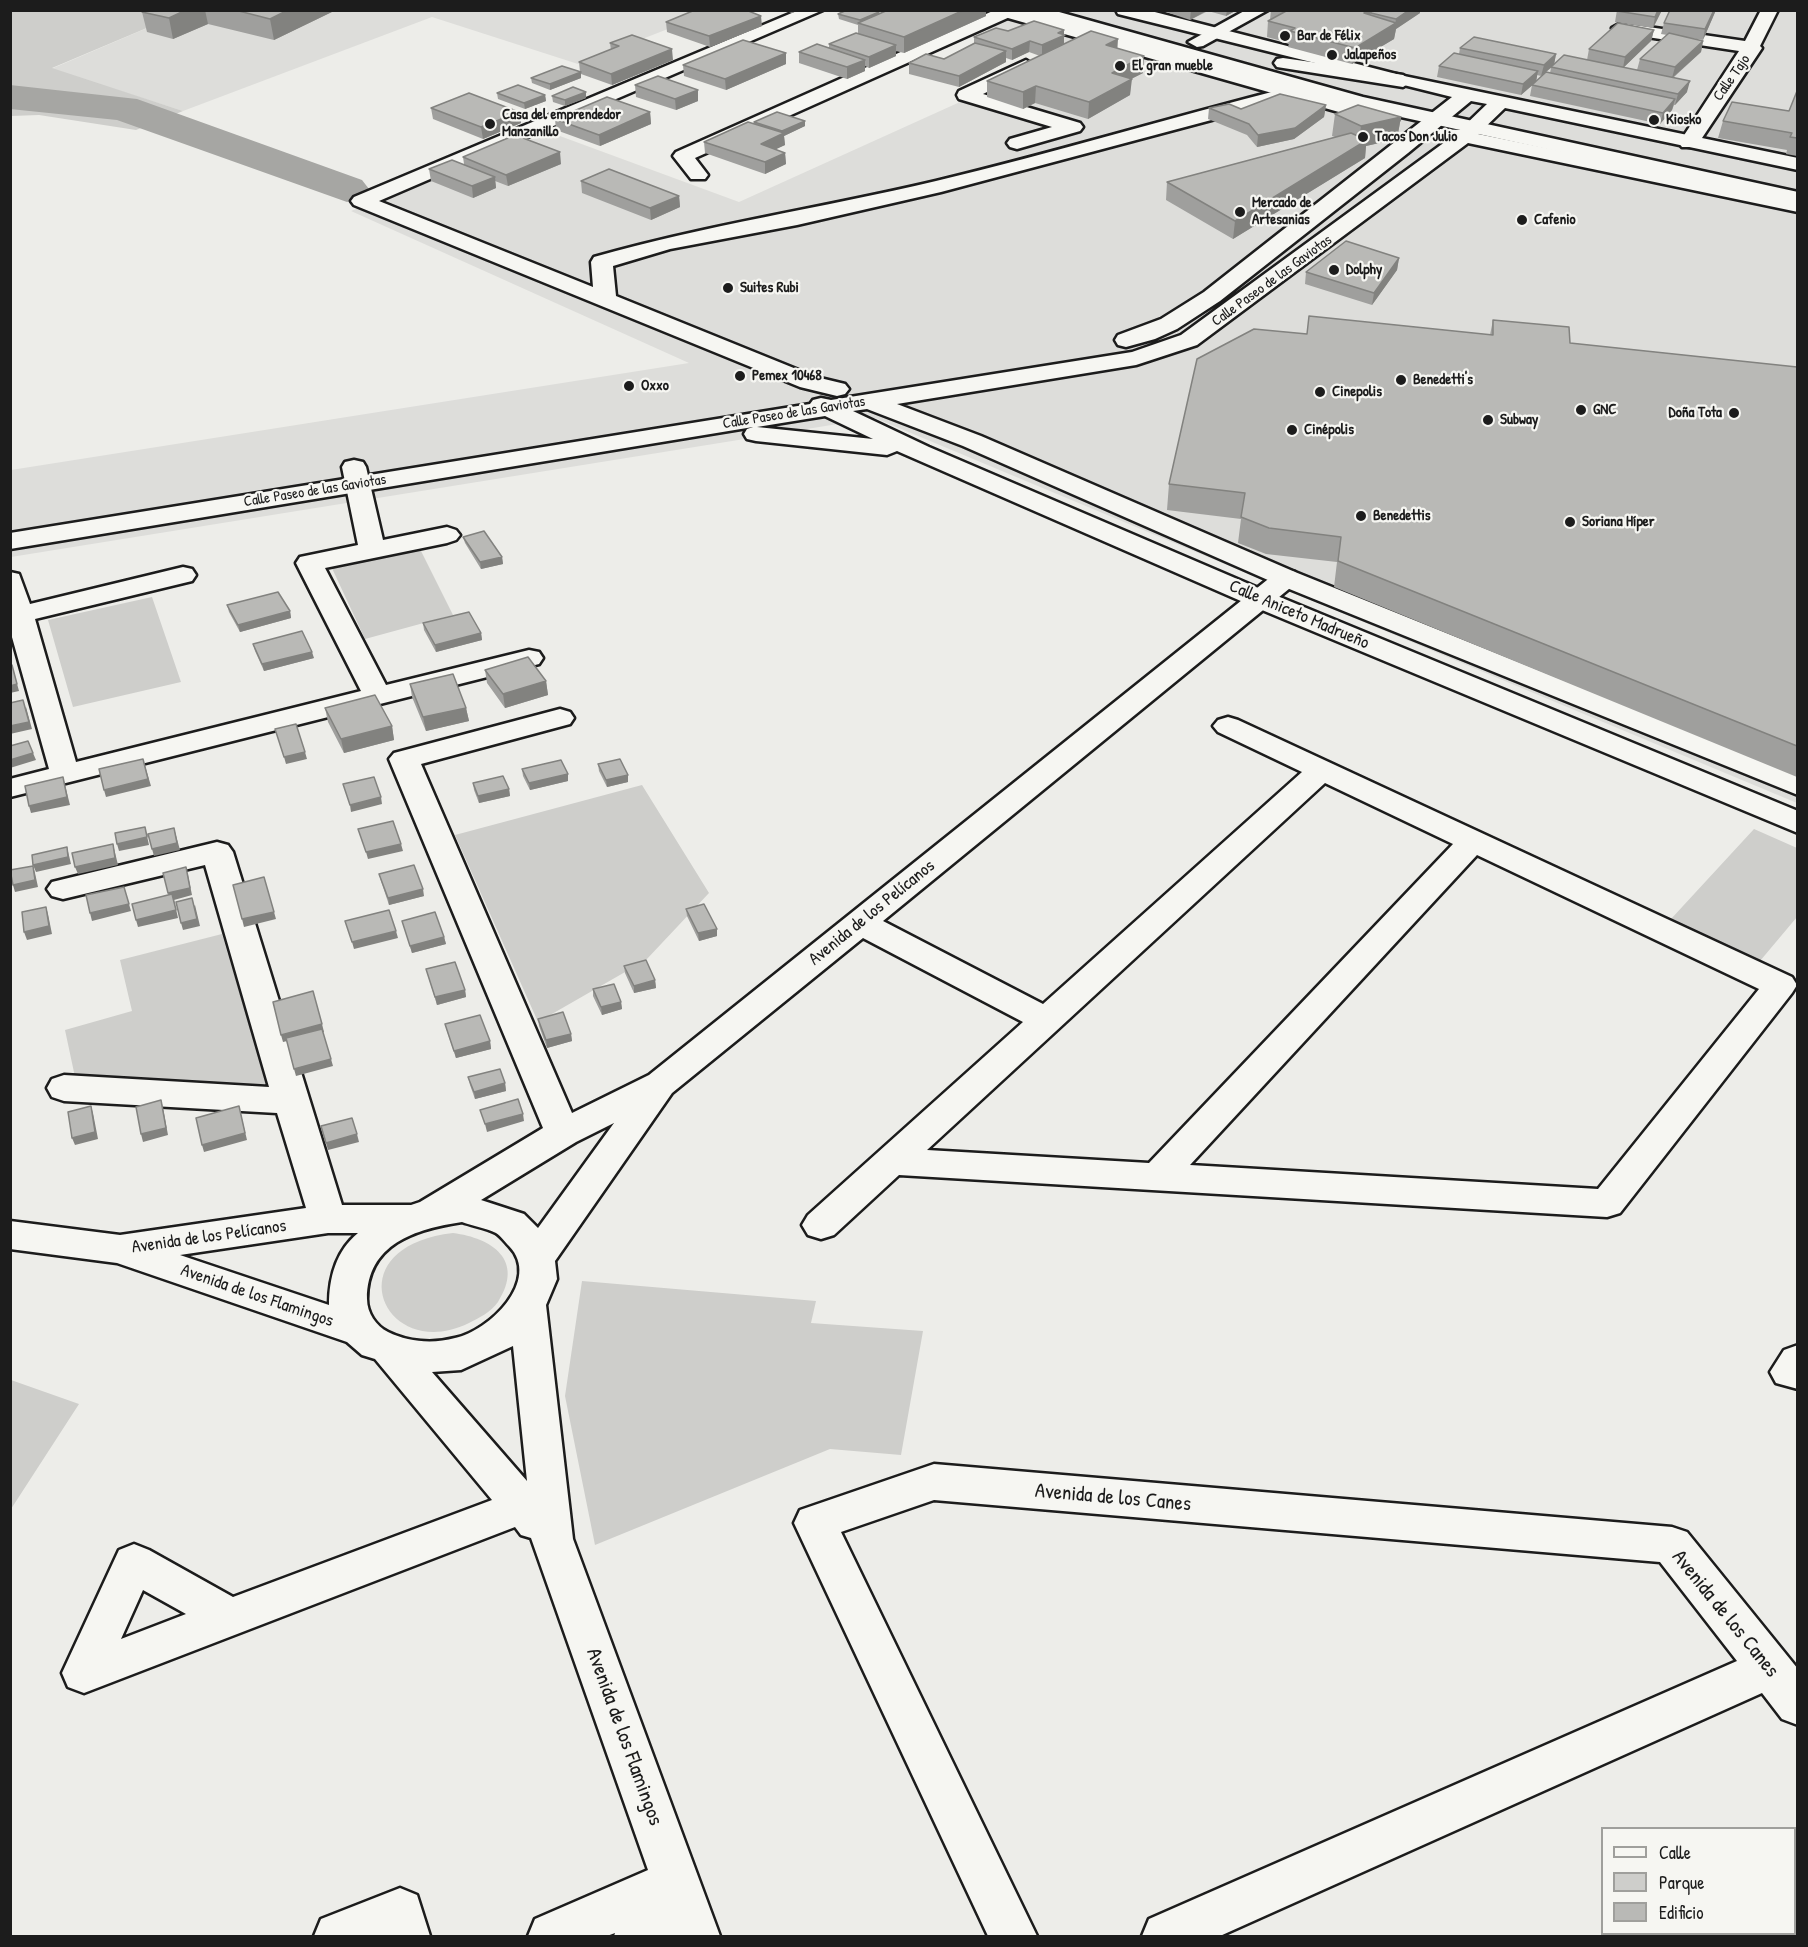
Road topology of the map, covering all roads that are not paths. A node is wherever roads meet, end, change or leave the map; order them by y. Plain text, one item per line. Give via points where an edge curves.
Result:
1 (815, 10) edge
2 (1031, 10) edge
3 (1082, 10) edge
4 (1124, 10) edge
5 (1140, 10) edge
6 (1260, 10) edge
7 (1770, 10) edge
8 (1003, 11) edge
9 (1622, 28) edge
10 (1210, 36) junction
11 (1088, 37) junction
12 (1753, 48) junction
13 (1060, 50) edge
14 (1256, 58) junction
15 (1039, 60) edge
16 (1403, 81) junction
17 (1287, 94) junction
18 (1500, 102) junction
19 (1445, 113) junction
20 (1473, 128) junction
21 (1691, 140) junction
22 (998, 149) dead end
23 (1797, 158) edge
24 (1797, 164) edge
25 (698, 175) dead end
26 (1797, 181) edge
27 (1797, 198) edge
28 (1797, 206) edge
29 (605, 301) junction
30 (958, 387) junction
31 (820, 394) junction
32 (868, 400) junction
33 (929, 424) junction
34 (686, 430) junction
35 (920, 452) junction
36 (356, 475) junction
37 (10, 522) edge
38 (447, 535) dead end
39 (10, 541) edge
40 (372, 550) junction
41 (183, 575) dead end
42 (1286, 578) junction
43 (10, 580) edge
44 (1260, 599) junction
45 (21, 614) junction
46 (529, 658) edge
47 (376, 695) junction
48 (560, 718) dead end
49 (1228, 726) dead end
50 (1322, 770) junction
51 (65, 774) junction
52 (1797, 786) edge
53 (10, 788) edge
54 (1797, 823) edge
55 (1473, 841) junction
56 (63, 889) dead end
57 (860, 923) junction
58 (1046, 1020) junction
59 (661, 1084) junction
60 (64, 1088) dead end
61 (291, 1101) junction
62 (563, 1133) junction
63 (891, 1161) junction
64 (1158, 1176) junction
65 (421, 1214) junction
66 (328, 1219) junction
67 (821, 1225) dead end
68 (10, 1235) edge
69 (120, 1249) junction
70 (537, 1257) junction
71 (528, 1308) junction
72 (376, 1341) junction
73 (541, 1514) junction
74 (232, 1618) dead end
75 (1769, 1668) junction
76 (1797, 1704) edge
77 (687, 1911) edge
78 (338, 1936) edge
79 (406, 1936) edge
80 (552, 1936) edge
81 (638, 1936) edge
82 (1013, 1936) edge
83 (1166, 1936) edge

1 - 29 street via 360,201
2 - 19 street via 1278,80
3 - 10 street
4 - 10 street
5 - 10 street
6 - 10 street
7 - 12 street, Calle Tajo
8 - 11 street
8 - 25 street via 683,156
9 - 12 street
10 - 14 street
10 - 16 street
10 - 21 street
11 - 13 street
11 - 17 street
12 - 21 street, Calle Tajo
14 - 16 street
14 - 19 street
15 - 22 street via 966,95 1073,127
16 - 19 street
17 - 19 street
17 - 29 street via 941,186 667,243 602,262
18 - 19 street
18 - 20 street, Calle Paseo de las Gaviotas
18 - 21 street
19 - 20 street
19 - 20 street
19 - 31 street, Calle Paseo de las Gaviotas via 1192,310 1138,338
20 - 26 street via 1652,154
20 - 27 street
20 - 28 street
20 - 30 street, Calle Paseo de las Gaviotas via 1190,340 1136,358
21 - 23 street
21 - 24 street
29 - 31 street
30 - 32 street, Calle Paseo de las Gaviotas
30 - 33 street via 938,404
31 - 32 street, Calle Aniceto Madrueño
31 - 34 street, Calle Paseo de las Gaviotas
31 - 35 street, Calle Aniceto Madrueño
31 - 36 street, Calle Paseo de las Gaviotas
32 - 33 street, Calle Aniceto Madrueño
33 - 42 street, Calle Aniceto Madrueño
34 - 35 street via 801,436
34 - 36 street, Calle Paseo de las Gaviotas
35 - 44 street, Calle Aniceto Madrueño
36 - 37 street, Calle Paseo de las Gaviotas
36 - 39 street, Calle Paseo de las Gaviotas
36 - 40 street
38 - 40 street
40 - 47 street via 309,562
41 - 45 street
42 - 44 street, Avenida de los Pelícanos
42 - 52 street, Calle Aniceto Madrueño
43 - 45 street
44 - 54 street, Calle Aniceto Madrueño
44 - 57 street, Avenida de los Pelícanos
45 - 51 street
46 - 47 street
47 - 51 street
48 - 62 street via 404,759
49 - 50 street
50 - 55 street
50 - 58 street
51 - 53 street
55 - 64 street
55 - 64 street via 1780,985 1607,1203
56 - 61 street via 217,852
57 - 58 street
57 - 59 street, Avenida de los Pelícanos
58 - 63 street
59 - 62 street, Avenida de los Pelícanos
59 - 70 street
60 - 61 street
61 - 66 street
62 - 65 street, Avenida de los Pelícanos
63 - 64 street
63 - 67 street
65 - 66 street, Avenida de los Pelícanos
65 - 70 street via 462,1209 496,1216 511,1222 528,1238
65 - 72 street via 377,1237 351,1269 346,1291 349,1312
66 - 69 street, Avenida de los Pelícanos
68 - 69 street, Avenida de los Pelícanos
69 - 72 street, Avenida de los Flamingos
70 - 71 street via 536,1291
71 - 72 street via 509,1329 483,1346 453,1355 421,1358
71 - 73 street, Avenida de los Flamingos
72 - 73 street, Avenida de los Flamingos
73 - 74 street
73 - 77 street, Avenida de los Flamingos
75 - 76 street, Avenida de los Canes
75 - 82 street, Avenida de los Canes via 1672,1545 934,1482 815,1523
75 - 83 street
77 - 80 street
77 - 81 street
78 - 79 street via 400,1912

